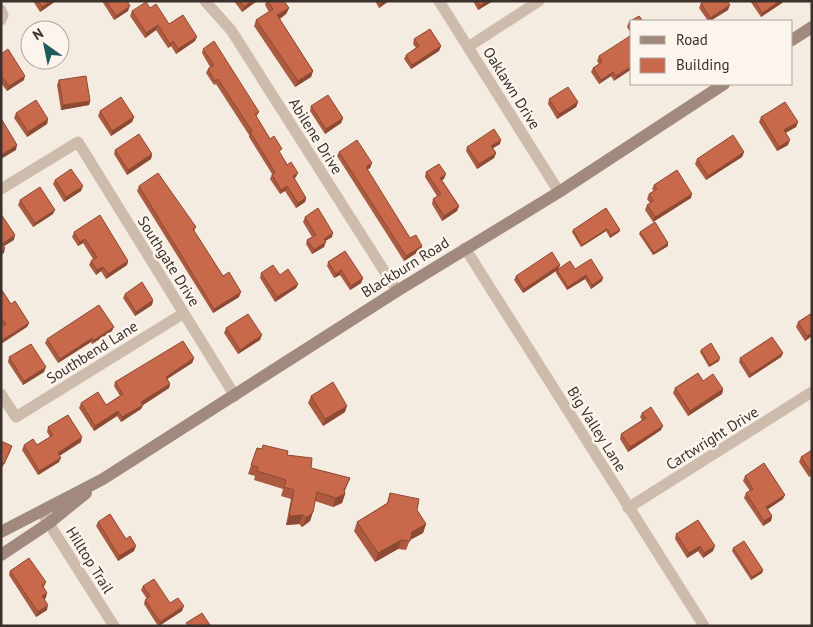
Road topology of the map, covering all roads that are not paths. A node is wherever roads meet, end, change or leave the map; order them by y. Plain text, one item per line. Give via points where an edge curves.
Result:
1 (205, 1) edge
2 (439, 1) edge
3 (539, 1) edge
4 (1, 10) edge
5 (1, 20) edge
6 (812, 27) edge
7 (793, 39) edge
8 (468, 47) junction
9 (722, 85) edge
10 (1, 190) edge
11 (559, 192) junction
12 (465, 248) junction
13 (397, 291) junction
14 (184, 313) junction
15 (812, 392) edge
16 (1, 394) edge
17 (235, 396) junction
18 (103, 479) junction
19 (628, 508) junction
20 (41, 511) junction
21 (49, 523) junction
22 (1, 532) edge
23 (1, 555) edge
24 (114, 626) edge
25 (704, 626) edge

1 - 13 street, Abilene Drive via 231,30
2 - 8 street, Oaklawn Drive
3 - 8 street
4 - 5 street
6 - 7 main road
8 - 11 street, Oaklawn Drive
9 - 11 main road, Blackburn Road
10 - 14 street, Southgate Drive via 78,142
11 - 12 main road, Blackburn Road
12 - 13 main road, Blackburn Road
12 - 19 street, Big Valley Lane
13 - 17 main road, Blackburn Road
14 - 16 street, Southbend Lane via 16,417
14 - 17 street, Southgate Drive
15 - 19 street, Cartwright Drive
17 - 18 main road, Blackburn Road
18 - 20 main road, Blackburn Road
18 - 21 main road, Blackburn Road
19 - 25 street, Big Valley Lane
20 - 21 street, Hilltop Trail
20 - 22 main road, Blackburn Road
21 - 23 main road, Blackburn Road
21 - 24 street, Hilltop Trail

